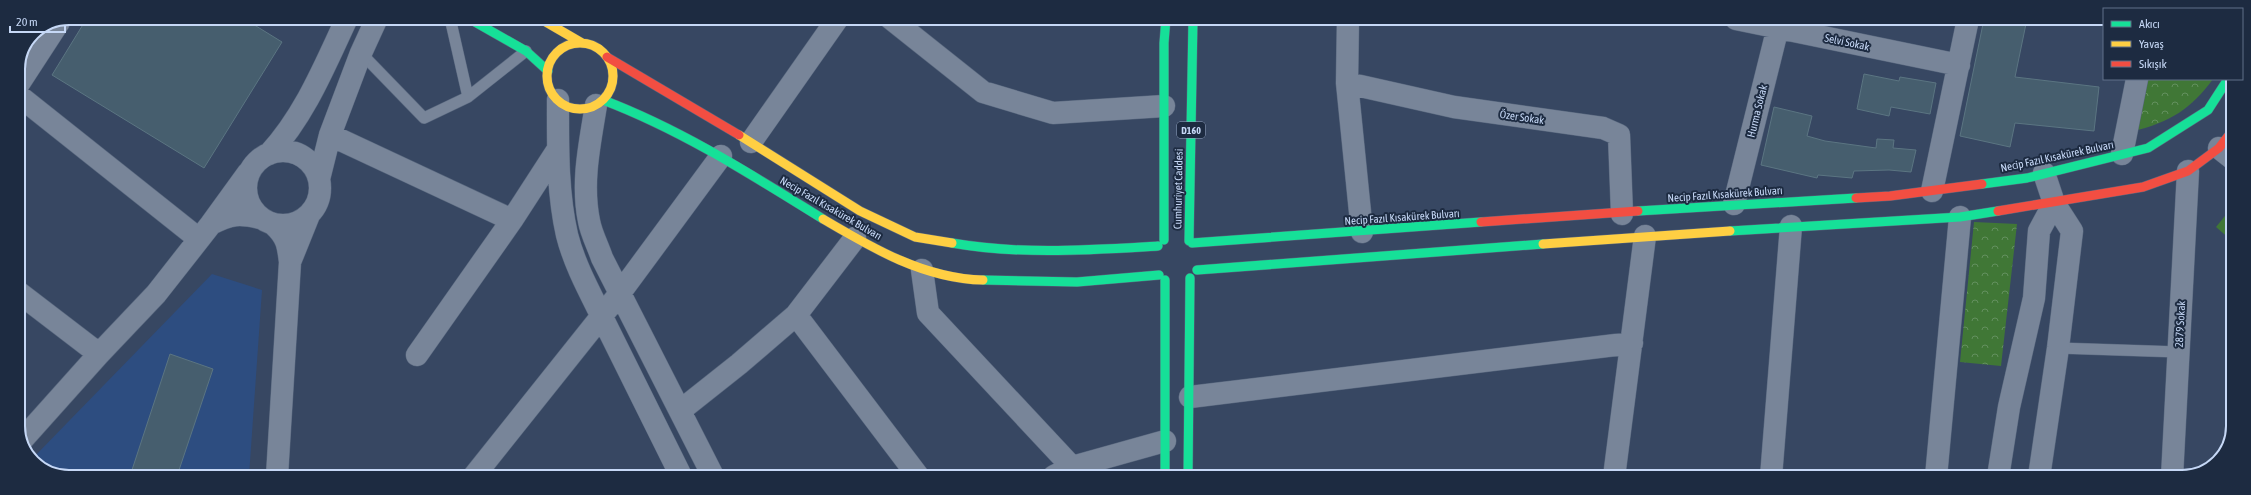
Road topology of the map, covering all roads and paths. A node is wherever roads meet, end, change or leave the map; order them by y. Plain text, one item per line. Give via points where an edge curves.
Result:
1 (344, 25) edge
2 (374, 25) edge
3 (452, 25) edge
4 (480, 25) edge
5 (555, 25) edge
6 (833, 25) edge
7 (899, 25) edge
8 (1165, 25) edge
9 (1193, 25) edge
10 (1348, 25) edge
11 (1779, 25) edge
12 (1788, 25) edge
13 (1967, 25) edge
14 (56, 27) edge
15 (582, 43) junction
16 (526, 51) junction
17 (360, 53) junction
18 (607, 58) junction
19 (1959, 65) junction
20 (548, 71) junction
21 (25, 74) edge
22 (2137, 80) edge
23 (2226, 82) edge
24 (1347, 83) junction
25 (468, 97) junction
26 (25, 100) edge
27 (558, 100) junction
28 (599, 102) junction
29 (1164, 106) junction
30 (330, 135) junction
31 (751, 142) junction
32 (558, 149) junction
33 (2226, 153) edge
34 (269, 154) junction
35 (2122, 154) junction
36 (721, 156) junction
37 (250, 170) junction
38 (2188, 171) junction
39 (2044, 173) junction
40 (319, 179) junction
41 (1932, 191) junction
42 (2054, 203) junction
43 (1734, 204) junction
44 (1622, 214) junction
45 (309, 215) junction
46 (1960, 217) junction
47 (512, 220) junction
48 (267, 221) junction
49 (1791, 226) junction
50 (205, 231) junction
51 (1362, 232) junction
52 (1645, 236) junction
53 (855, 238) junction
54 (1168, 240) junction
55 (1191, 242) junction
56 (1154, 256) dead end
57 (290, 262) junction
58 (1199, 263) junction
59 (922, 270) junction
60 (1166, 278) junction
61 (1190, 278) junction
62 (620, 293) junction
63 (25, 297) edge
64 (601, 314) junction
65 (796, 315) junction
66 (1632, 343) junction
67 (2058, 348) junction
68 (2179, 352) junction
69 (99, 354) junction
70 (417, 356) dead end
71 (1190, 397) junction
72 (681, 410) junction
73 (26, 435) edge
74 (1166, 441) junction
75 (277, 470) edge
76 (479, 470) edge
77 (678, 470) edge
78 (710, 470) edge
79 (913, 470) edge
80 (1061, 470) edge
81 (1070, 470) edge
82 (1165, 470) edge
83 (1188, 470) edge
84 (1615, 470) edge
85 (1772, 470) edge
86 (1937, 470) edge
87 (1999, 470) edge
88 (2040, 470) edge
89 (2172, 470) edge

1 - 34 street via 298,117
2 - 17 street
3 - 25 lane
4 - 16 main road
5 - 15 main road
6 - 31 street
7 - 29 street via 983,92 1053,113
8 - 29 main road, Cumhuriyet Caddesi / D160
9 - 55 main road, Cumhuriyet Caddesi / D160
10 - 24 street
11 - 43 street, Hurma Sokak
12 - 19 street, Selvi Sokak
13 - 19 street
14 - 21 street
15 - 18 main road via 596,47
15 - 20 main road via 566,46 557,52
16 - 20 main road
16 - 25 lane
17 - 25 lane via 424,118
17 - 30 street
18 - 28 main road via 613,70 612,86
18 - 31 main road, Necip Fazıl Kısakürek Bulvarı
19 - 41 street
20 - 27 main road via 550,88
22 - 35 street
23 - 35 main road, Necip Fazıl Kısakürek Bulvarı via 2208,110 2148,148
24 - 44 street, Özer Sokak via 1454,107 1603,128 1619,135
24 - 51 street
26 - 50 street
27 - 28 main road via 577,108
27 - 32 street
28 - 36 main road, Necip Fazıl Kısakürek Bulvarı via 647,117
28 - 62 street via 586,168 585,191 589,222 602,258
29 - 54 main road, Cumhuriyet Caddesi / D160
30 - 40 street
30 - 47 street
31 - 54 main road, Necip Fazıl Kısakürek Bulvarı via 860,211 915,237 973,247 1054,252
32 - 47 street
32 - 64 street via 562,206 568,237
33 - 38 main road
34 - 37 street via 258,160
34 - 40 street via 294,152 306,158
35 - 39 main road, Necip Fazıl Kısakürek Bulvarı
36 - 53 main road, Necip Fazıl Kısakürek Bulvarı
36 - 62 street
37 - 48 street via 246,180 248,202
37 - 50 street
38 - 42 main road via 2143,187
38 - 68 street, 2879 Sokak
39 - 41 main road, Necip Fazıl Kısakürek Bulvarı
39 - 42 street
40 - 45 street via 319,199
41 - 43 main road, Necip Fazıl Kısakürek Bulvarı via 1890,196
42 - 46 main road
42 - 67 street via 2072,230
42 - 87 street via 2039,231 2034,298 2009,407
43 - 44 main road, Necip Fazıl Kısakürek Bulvarı
44 - 51 main road, Necip Fazıl Kısakürek Bulvarı
45 - 48 street via 292,224
45 - 57 street
46 - 49 main road
46 - 86 street
47 - 70 street
48 - 50 street via 242,214 228,216
48 - 57 street via 283,233 288,245
49 - 52 main road
49 - 85 street
50 - 69 street via 156,294
51 - 55 main road, Necip Fazıl Kısakürek Bulvarı
52 - 58 main road
52 - 66 street
53 - 59 main road, Necip Fazıl Kısakürek Bulvarı
53 - 65 street
54 - 55 main road
54 - 56 main road
55 - 58 main road
57 - 75 street
58 - 61 main road
59 - 60 main road, Necip Fazıl Kısakürek Bulvarı via 964,280 1070,282
59 - 80 street via 928,313
60 - 61 main road
60 - 74 main road
61 - 71 main road
62 - 64 street
62 - 72 street
63 - 69 street
64 - 76 street
64 - 77 street
65 - 72 street
65 - 79 street
66 - 71 street
66 - 84 street
67 - 68 lane
67 - 88 street
68 - 89 street, 2879 Sokak
69 - 73 street
71 - 83 main road
72 - 78 street
74 - 81 street
74 - 82 main road

